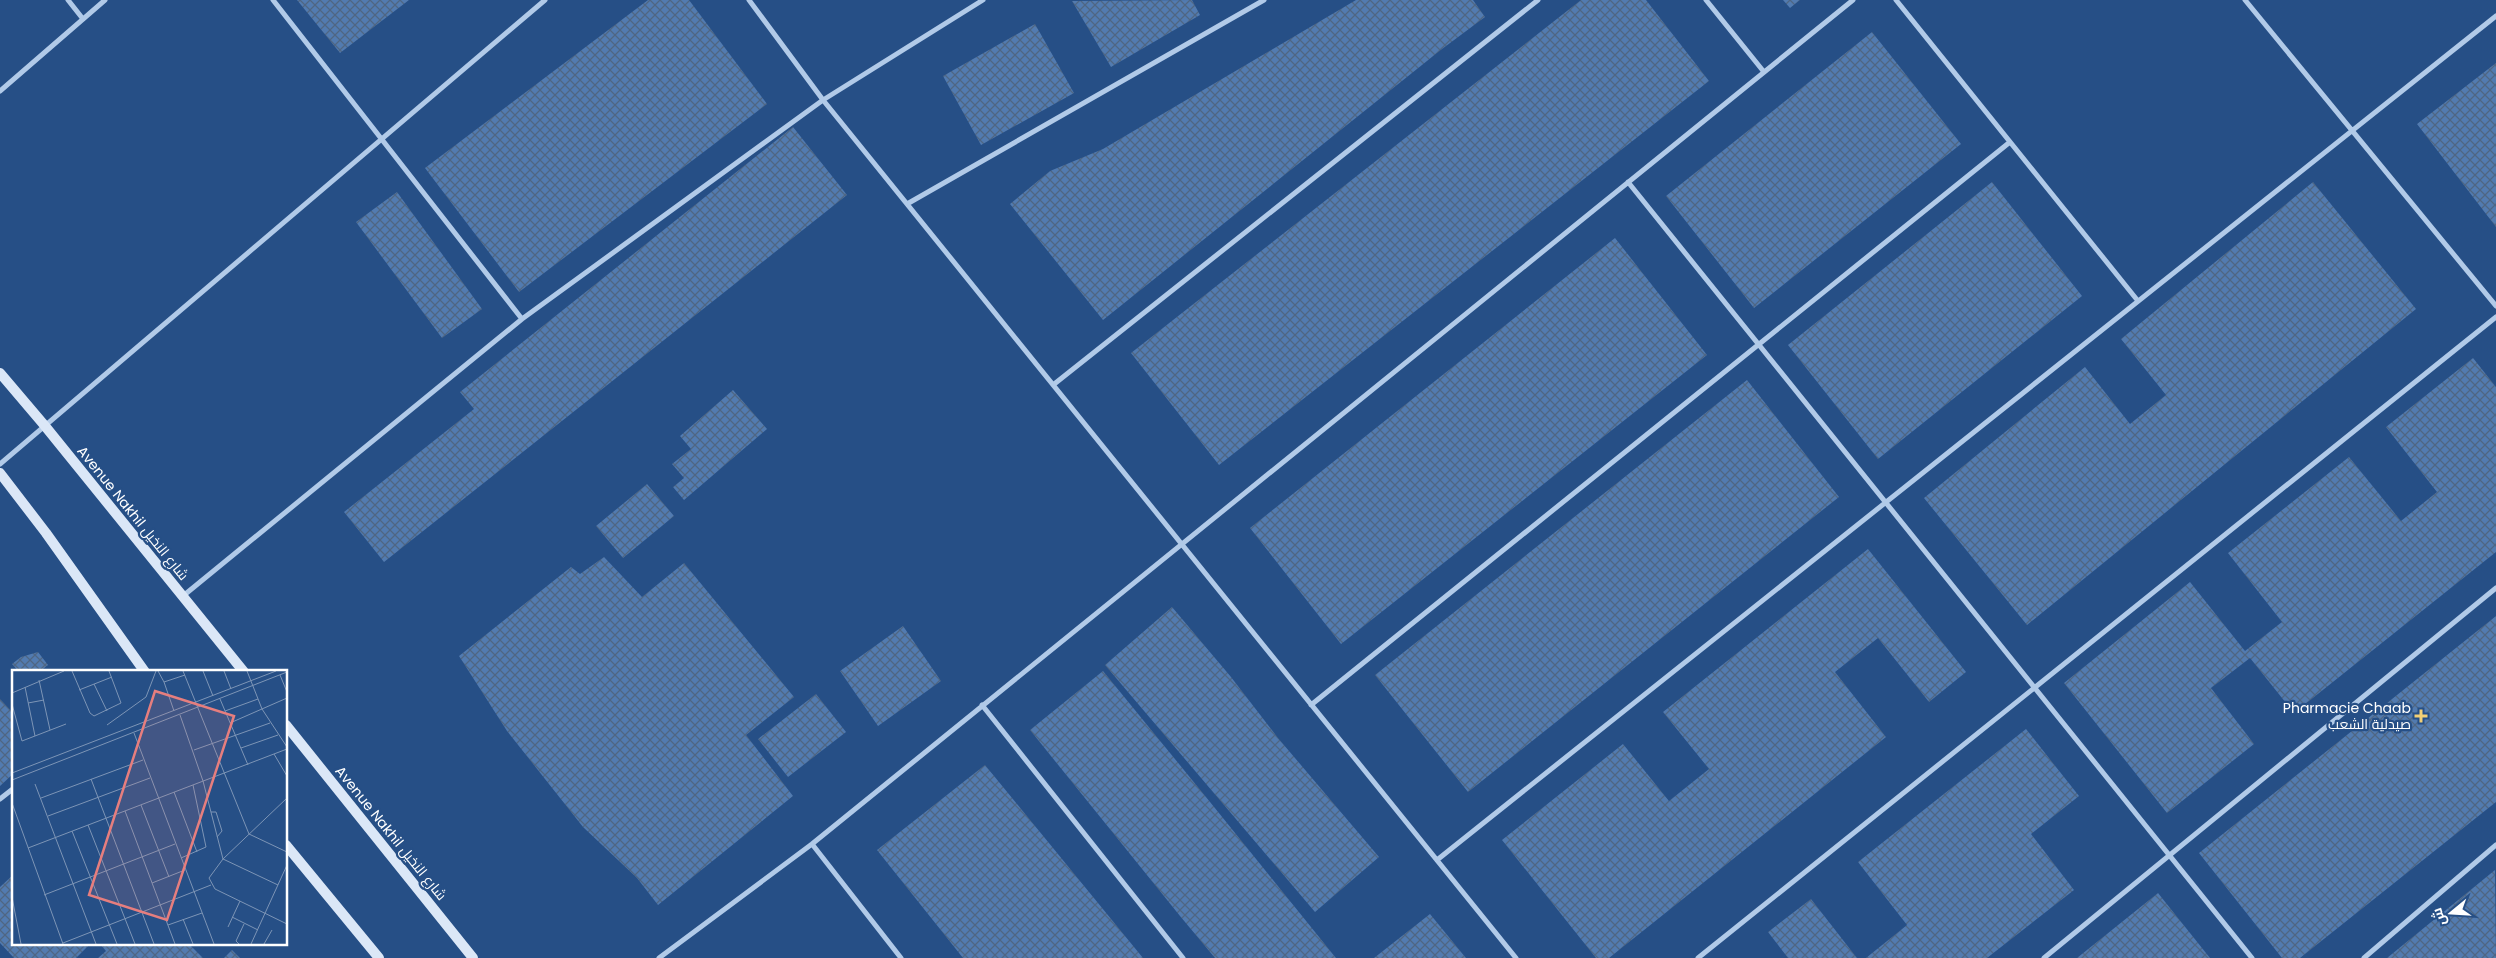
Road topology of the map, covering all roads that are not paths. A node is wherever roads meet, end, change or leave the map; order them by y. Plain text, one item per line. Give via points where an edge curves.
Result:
1 (68, 0) edge
2 (105, 0) edge
3 (273, 0) edge
4 (545, 0) edge
5 (749, 0) edge
6 (983, 0) edge
7 (1264, 0) edge
8 (1538, 0) edge
9 (1706, 0) edge
10 (1853, 0) edge
11 (1896, 0) edge
12 (2245, 0) edge
13 (2496, 16) edge
14 (83, 18) junction
15 (1764, 72) junction
16 (0, 91) edge
17 (824, 100) junction
18 (2352, 130) junction
19 (383, 138) junction
20 (2010, 142) junction
21 (1628, 182) junction
22 (907, 204) junction
23 (2138, 301) junction
24 (2496, 306) edge
25 (2496, 317) edge
26 (522, 319) junction
27 (1758, 344) junction
28 (0, 373) edge
29 (1052, 385) junction
30 (46, 426) junction
31 (0, 464) edge
32 (0, 474) edge
33 (1886, 502) junction
34 (1181, 544) junction
35 (2496, 588) edge
36 (183, 596) junction
37 (144, 670) edge
38 (242, 670) edge
39 (2034, 687) junction
40 (1311, 704) junction
41 (982, 705) junction
42 (288, 727) edge
43 (12, 790) edge
44 (0, 799) edge
45 (812, 844) junction
46 (2496, 844) edge
47 (288, 847) edge
48 (2170, 855) junction
49 (1437, 860) junction
50 (379, 958) edge
51 (473, 958) edge
52 (659, 958) edge
53 (900, 958) edge
54 (1183, 958) edge
55 (1516, 958) edge
56 (1698, 958) edge
57 (2044, 958) edge
58 (2252, 958) edge
59 (2364, 958) edge

1 - 14 street
2 - 14 street
3 - 19 street
4 - 19 street
5 - 17 street
6 - 17 street
7 - 22 street
8 - 29 street
9 - 15 street
10 - 15 street
11 - 20 street
12 - 18 street
13 - 18 street
14 - 16 street
15 - 21 street
17 - 22 street
17 - 26 street
18 - 23 street
18 - 24 street
19 - 26 street
19 - 30 street
20 - 23 street
20 - 27 street
21 - 27 street
21 - 34 street
22 - 29 street
23 - 33 street
25 - 39 street
26 - 36 street
27 - 33 street
27 - 40 street
28 - 30 street, Avenue Nakhil شارع النخيل
29 - 34 street
30 - 31 street
30 - 36 street, Avenue Nakhil شارع النخيل
32 - 37 street
33 - 39 street
33 - 49 street
34 - 40 street
34 - 41 street
35 - 48 street
36 - 38 street, Avenue Nakhil شارع النخيل
39 - 48 street
39 - 56 street
40 - 49 street
41 - 45 street
41 - 54 street
42 - 51 street, Avenue Nakhil شارع النخيل
43 - 44 street
45 - 52 street
45 - 53 street
46 - 59 street
47 - 50 street
48 - 57 street
48 - 58 street
49 - 55 street

